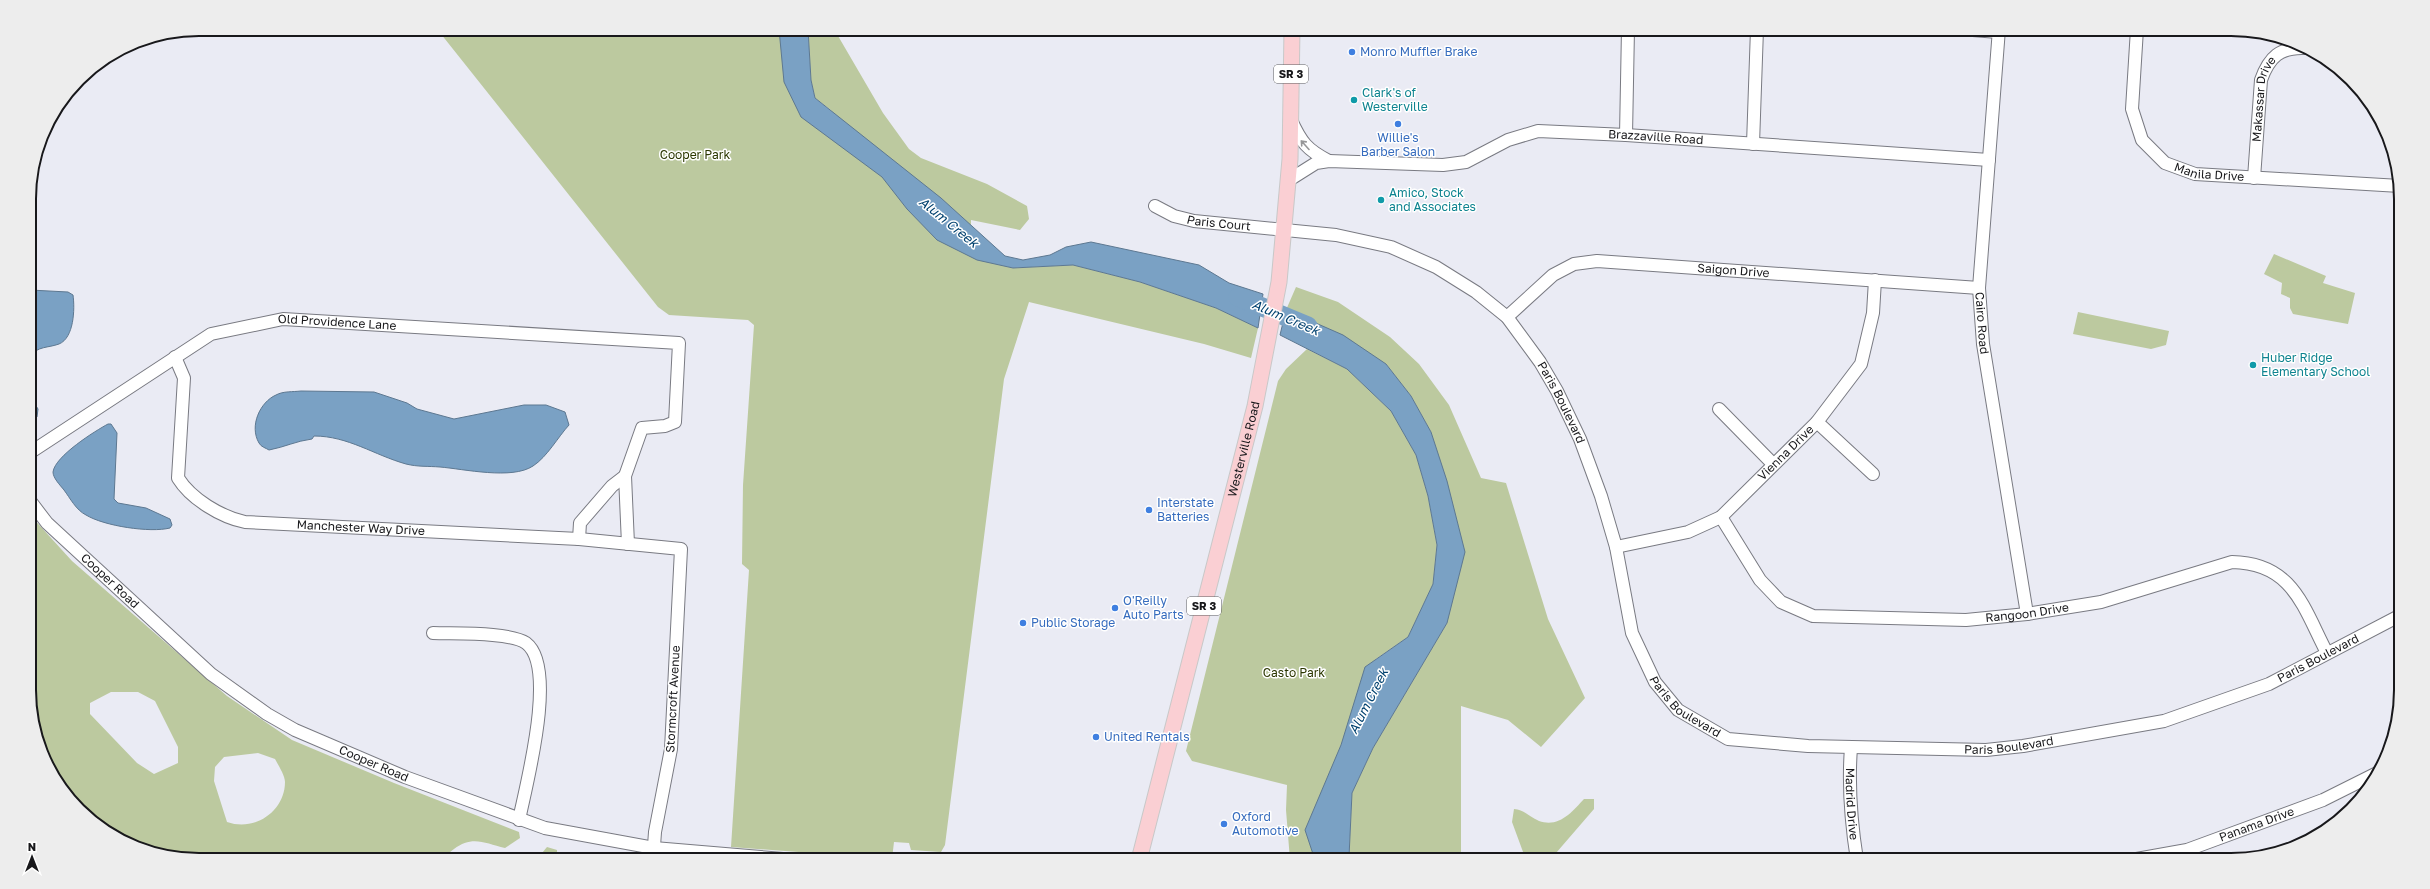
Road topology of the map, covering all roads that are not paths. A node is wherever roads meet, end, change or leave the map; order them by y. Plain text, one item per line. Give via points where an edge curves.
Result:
1 (1292, 36) edge
2 (1628, 36) edge
3 (1756, 36) edge
4 (1999, 36) edge
5 (2136, 36) edge
6 (2292, 48) edge
7 (1290, 119) junction
8 (1626, 134) junction
9 (1753, 144) junction
10 (1989, 160) junction
11 (1329, 161) junction
12 (2254, 178) junction
13 (1289, 180) junction
14 (2394, 186) edge
15 (1156, 206) dead end
16 (1284, 230) junction
17 (1875, 280) junction
18 (1979, 288) junction
19 (1507, 317) junction
20 (176, 357) junction
21 (1719, 410) dead end
22 (1817, 422) junction
23 (36, 449) edge
24 (1773, 464) junction
25 (1873, 474) dead end
26 (625, 476) junction
27 (36, 509) edge
28 (1721, 517) junction
29 (579, 539) junction
30 (628, 544) junction
31 (1616, 547) junction
32 (681, 549) joint
33 (2027, 614) junction
34 (2394, 619) edge
35 (433, 633) dead end
36 (2327, 653) junction
37 (1851, 748) junction
38 (2368, 778) edge
39 (518, 820) junction
40 (650, 853) edge
41 (654, 853) edge
42 (1141, 853) edge
43 (1856, 853) edge
44 (2170, 853) edge

1 - 7 main road, Westerville Road / SR 3
2 - 8 street
3 - 9 street
4 - 10 street, Cairo Road
5 - 12 street, Manila Drive via 2132,109 2142,140 2165,163 2195,174
6 - 12 street, Makassar Drive via 2278,53 2267,64 2261,80
11 -> 7 street, Brazzaville Road via 1313,153 1303,144
7 - 13 main road, Westerville Road / SR 3
8 - 9 street, Brazzaville Road
8 - 11 street, Brazzaville Road via 1538,131 1508,140 1466,162 1443,165
9 - 10 street, Brazzaville Road
10 - 18 street, Cairo Road
11 - 13 street, Brazzaville Road via 1316,163
12 - 14 street, Manila Drive
13 - 16 main road, Westerville Road / SR 3
15 - 16 street, Paris Court via 1174,216 1194,221
16 - 19 street, Paris Boulevard via 1336,235 1391,247 1436,267 1476,292
16 - 42 main road, Westerville Road / SR 3 via 1279,282 1255,406
17 - 18 street, Saigon Drive
17 - 19 street, Saigon Drive via 1597,261 1574,264 1553,275
17 - 22 street, Vienna Drive via 1873,313 1861,364
18 - 33 street, Cairo Road via 1982,344
19 - 31 street, Paris Boulevard via 1540,362 1557,391 1582,446
20 - 23 street, Old Providence Lane
20 - 26 street, Old Providence Lane via 211,334 283,319 679,343 676,422 665,426 642,428
20 - 29 street, Manchester Way Drive via 184,378 178,478 185,489 229,519 246,522
21 - 24 street
22 - 24 street, Vienna Drive
22 - 25 street
24 - 28 street, Vienna Drive
26 - 29 street via 612,486 580,523
26 - 30 street
27 - 39 street, Cooper Road via 47,523 148,618 211,674 267,714 295,730 405,777
28 - 31 street, Vienna Drive via 1688,532
28 - 33 street, Rangoon Drive via 1760,580 1781,602 1813,616 1966,620
29 - 30 street, Manchester Way Drive
30 - 32 street, Manchester Way Drive
31 - 37 street, Paris Boulevard via 1632,633 1654,682 1678,710 1728,739
32 - 41 street, Stormcroft Avenue via 671,749
33 - 36 street, Rangoon Drive via 2100,602 2232,562 2250,562 2280,576 2293,589
34 - 36 street, Paris Boulevard
35 - 39 street via 509,637 526,644 538,658 540,677 537,737
36 - 37 street, Paris Boulevard via 2269,684 2164,721 2023,746 1986,750
37 - 43 street, Madrid Drive via 1848,777 1850,818
38 - 44 street, Panama Drive via 2323,800 2187,850
39 - 40 street, Cooper Road

